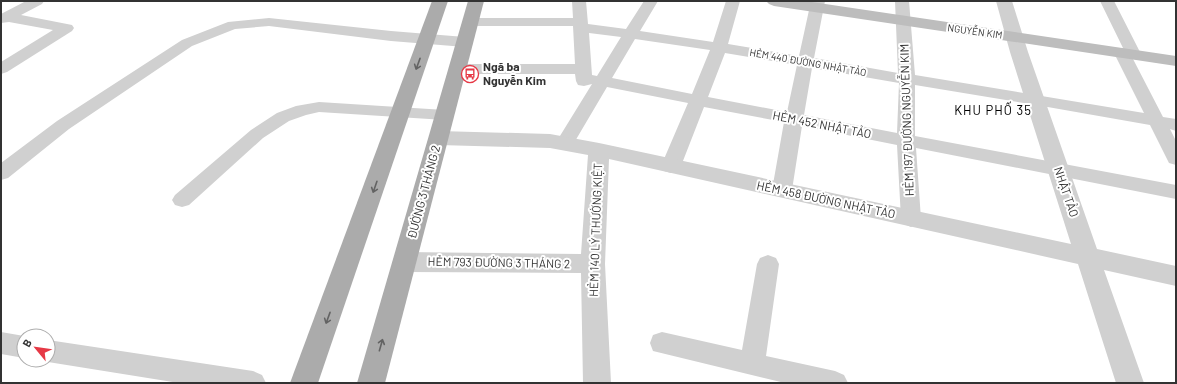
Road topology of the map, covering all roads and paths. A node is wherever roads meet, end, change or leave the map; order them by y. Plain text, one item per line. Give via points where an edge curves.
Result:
1 (37, 1) edge
2 (440, 1) edge
3 (476, 1) edge
4 (579, 1) edge
5 (651, 1) edge
6 (733, 1) edge
7 (774, 1) edge
8 (902, 1) edge
9 (1004, 1) edge
10 (1107, 1) edge
11 (817, 4) edge
12 (4, 19) edge
13 (904, 20) junction
14 (580, 25) junction
15 (468, 32) junction
16 (632, 34) junction
17 (1014, 37) junction
18 (427, 39) junction
19 (719, 47) junction
20 (1127, 54) junction
21 (806, 61) junction
22 (1176, 61) edge
23 (1, 69) edge
24 (458, 69) junction
25 (584, 73) junction
26 (907, 79) junction
27 (603, 82) junction
28 (1035, 99) junction
29 (696, 100) junction
30 (586, 108) junction
31 (401, 112) junction
32 (445, 115) junction
33 (794, 119) junction
34 (1157, 121) junction
35 (1176, 124) edge
36 (439, 138) junction
37 (906, 141) junction
38 (564, 144) junction
39 (599, 150) junction
40 (1176, 159) edge
41 (671, 166) junction
42 (1059, 170) junction
43 (1, 174) edge
44 (782, 190) junction
45 (1176, 192) edge
46 (182, 200) dead end
47 (911, 219) junction
48 (1088, 258) junction
49 (405, 262) junction
50 (593, 264) junction
51 (768, 264) dead end
52 (1176, 276) edge
53 (1, 343) edge
54 (662, 343) dead end
55 (16, 346) edge
56 (56, 352) edge
57 (752, 363) junction
58 (253, 383) edge
59 (304, 383) edge
60 (371, 383) edge
61 (597, 383) edge
62 (835, 383) edge
63 (1130, 383) edge

1 - 12 lane
2 - 18 main road
3 - 15 main road, ĐƯỜNG 3 THÁNG 2
4 - 14 lane
5 - 16 lane
6 - 19 lane
7 - 11 street, NGUYỄN KIM
8 - 13 lane, HẺM 197 ĐƯỜNG NGUYỄN KIM
9 - 17 street, NHẬT TẢO
10 - 20 lane
11 - 13 street, NGUYỄN KIM
11 - 21 lane
12 - 23 lane via 67,28
13 - 17 street, NGUYỄN KIM
13 - 26 lane, HẺM 197 ĐƯỜNG NGUYỄN KIM
14 - 15 lane, HẺM 440 ĐƯỜNG NHẬT TẢO
14 - 16 lane, HẺM 440 ĐƯỜNG NHẬT TẢO
14 - 25 lane
15 - 18 lane, HẺM 440 ĐƯỜNG NHẬT TẢO
15 - 24 main road, ĐƯỜNG 3 THÁNG 2
16 - 19 lane, HẺM 440 ĐƯỜNG NHẬT TẢO
16 - 27 lane
17 - 20 street, NGUYỄN KIM
17 - 28 street, NHẬT TẢO
18 -> 31 main road
18 - 43 lane, HẺM 440 ĐƯỜNG NHẬT TẢO via 269,22 233,25 187,43 63,125
19 - 21 lane, HẺM 440 ĐƯỜNG NHẬT TẢO
19 - 29 lane
20 - 22 street, NGUYỄN KIM
20 - 34 lane
21 - 26 lane, HẺM 440 ĐƯỜNG NHẬT TẢO
21 - 33 lane
24 - 25 lane, HẺM 452 NHẬT TẢO
24 - 32 main road, ĐƯỜNG 3 THÁNG 2
25 - 27 lane, HẺM 452 NHẬT TẢO
25 - 30 lane
26 - 28 lane, HẺM 440 ĐƯỜNG NHẬT TẢO
26 - 37 lane, HẺM 197 ĐƯỜNG NGUYỄN KIM
27 - 29 lane, HẺM 452 NHẬT TẢO
27 - 30 lane
28 - 34 lane, HẺM 440 ĐƯỜNG NHẬT TẢO
28 - 42 street, NHẬT TẢO
29 - 33 lane, HẺM 452 NHẬT TẢO
29 - 41 lane
30 - 38 lane
31 - 32 lane
31 - 46 lane via 320,107 283,117 257,134
31 -> 59 main road
32 - 36 main road, ĐƯỜNG 3 THÁNG 2
33 - 37 lane, HẺM 452 NHẬT TẢO
33 - 44 lane
34 - 35 lane, HẺM 440 ĐƯỜNG NHẬT TẢO
34 - 40 lane
36 - 38 street, HẺM 458 ĐƯỜNG NHẬT TẢO via 550,141
36 - 49 main road, ĐƯỜNG 3 THÁNG 2
37 - 42 lane, HẺM 452 NHẬT TẢO
37 - 47 lane, HẺM 197 ĐƯỜNG NGUYỄN KIM
38 - 39 street, HẺM 458 ĐƯỜNG NHẬT TẢO
39 - 41 street, HẺM 458 ĐƯỜNG NHẬT TẢO
39 - 50 street, HẺM 140 LÝ THƯỜNG KIỆT
41 - 44 street, HẺM 458 ĐƯỜNG NHẬT TẢO
42 - 45 lane, HẺM 452 NHẬT TẢO
42 - 48 street, NHẬT TẢO
44 - 47 street, HẺM 458 ĐƯỜNG NHẬT TẢO
47 - 48 street, HẺM 458 ĐƯỜNG NHẬT TẢO
48 - 52 street, HẺM 458 ĐƯỜNG NHẬT TẢO
48 - 63 street, NHẬT TẢO
49 - 50 street, HẺM 793 ĐƯỜNG 3 THÁNG 2
60 -> 49 main road, ĐƯỜNG 3 THÁNG 2
50 - 61 street, HẺM 140 LÝ THƯỜNG KIỆT
51 - 57 lane
53 - 55 lane
54 - 57 lane
56 - 58 lane
57 - 62 lane

